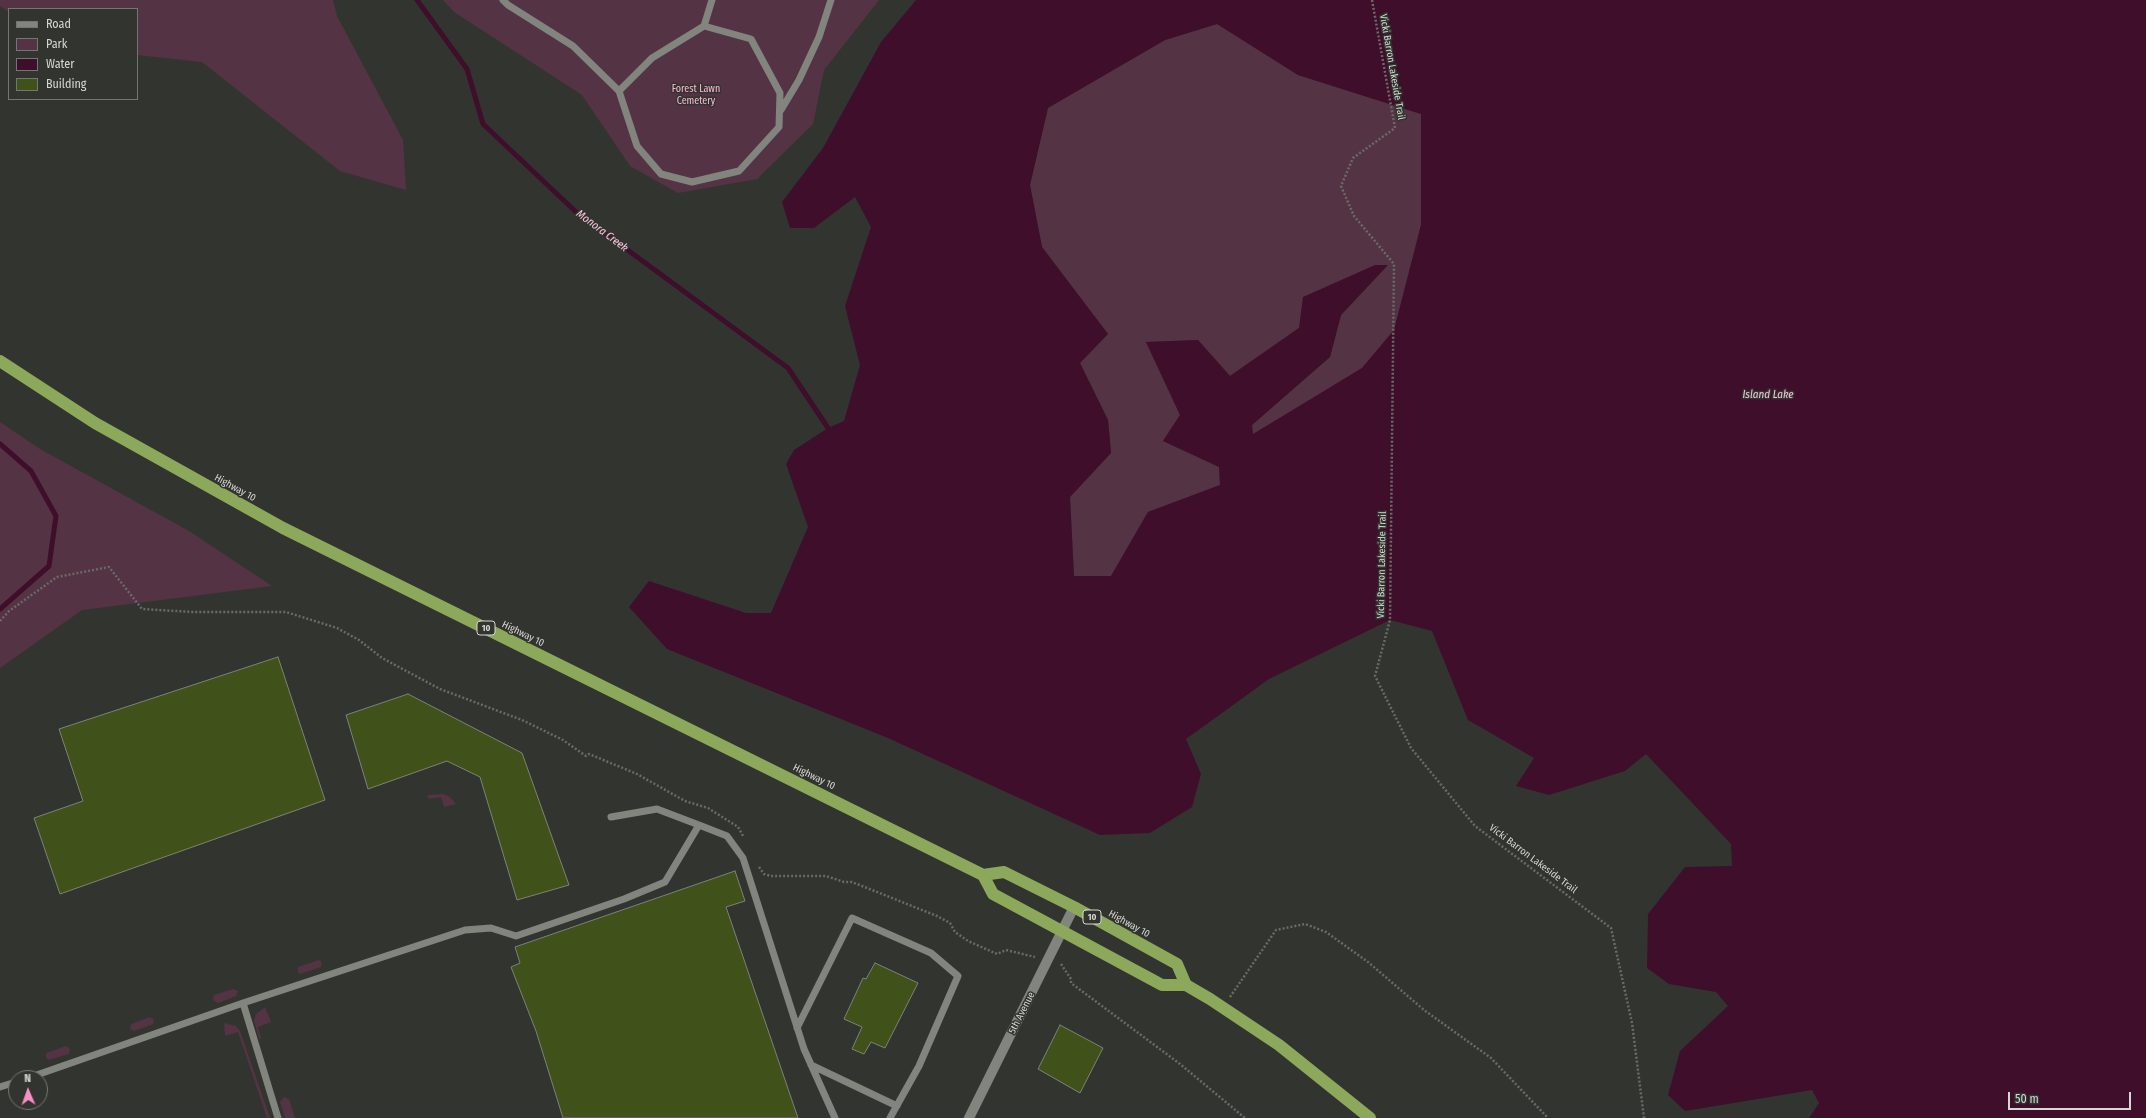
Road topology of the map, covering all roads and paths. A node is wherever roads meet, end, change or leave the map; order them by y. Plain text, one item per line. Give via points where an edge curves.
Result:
1 (503, 0) edge
2 (712, 0) edge
3 (831, 0) edge
4 (1372, 0) edge
5 (704, 26) junction
6 (619, 91) junction
7 (780, 112) junction
8 (0, 361) edge
9 (0, 620) edge
10 (611, 817) dead end
11 (699, 825) junction
12 (745, 841) dead end
13 (756, 862) dead end
14 (983, 874) junction
15 (1074, 907) junction
16 (1062, 930) junction
17 (1048, 960) junction
18 (1186, 985) junction
19 (243, 1003) junction
20 (1223, 1008) junction
21 (797, 1028) junction
22 (811, 1065) junction
23 (48, 1071) edge
24 (897, 1106) junction
25 (278, 1118) edge
26 (835, 1118) edge
27 (890, 1118) edge
28 (969, 1118) edge
29 (1245, 1118) edge
30 (1370, 1118) edge
31 (1548, 1118) edge
32 (1644, 1118) edge

1 - 6 lane via 574,46
2 - 5 lane
3 - 7 lane via 816,44
4 - 32 path, Vicki Barron Lakeside Trail via 1394,128 1353,158 1341,186 1354,216 1394,264 1390,620 1375,676 1411,748 1475,826 1612,928 1632,1023
5 - 6 lane via 652,58
5 - 7 lane via 751,39 780,93
6 - 7 lane via 638,146 661,174 692,182 739,171 780,127
8 - 14 highway, Highway 10 / 10 via 95,423 283,528
9 - 12 path via 57,577 109,567 142,608 192,612 286,612 338,628 382,658 440,689 522,720 563,740 586,756 589,754 637,774 685,801 708,808 738,826
10 - 11 lane via 658,809
11 - 19 lane via 665,882 624,899 516,936 491,928 466,930
11 - 21 lane via 727,836 742,858
13 - 17 path via 764,874 771,876 826,876 852,882 937,916 950,923 955,932 968,941 997,954 1006,950
14 - 15 highway, Highway 10 / 10 via 1004,872
14 - 16 highway via 993,894
15 - 16 street, 5th Avenue
15 - 18 highway, Highway 10 / 10 via 1177,964
16 - 17 street, 5th Avenue
16 - 18 highway via 1162,985
17 - 28 street, 5th Avenue
17 - 29 path via 1063,964 1072,978 1071,983 1180,1064
18 - 20 highway
19 - 23 lane
19 - 25 lane
20 - 30 highway via 1278,1045
20 - 31 path via 1276,930 1305,924 1326,932 1368,962 1424,1010 1491,1058
21 - 22 lane
21 - 24 lane via 852,918 931,953 958,976 919,1066
22 - 24 lane
22 - 26 lane
24 - 27 lane

